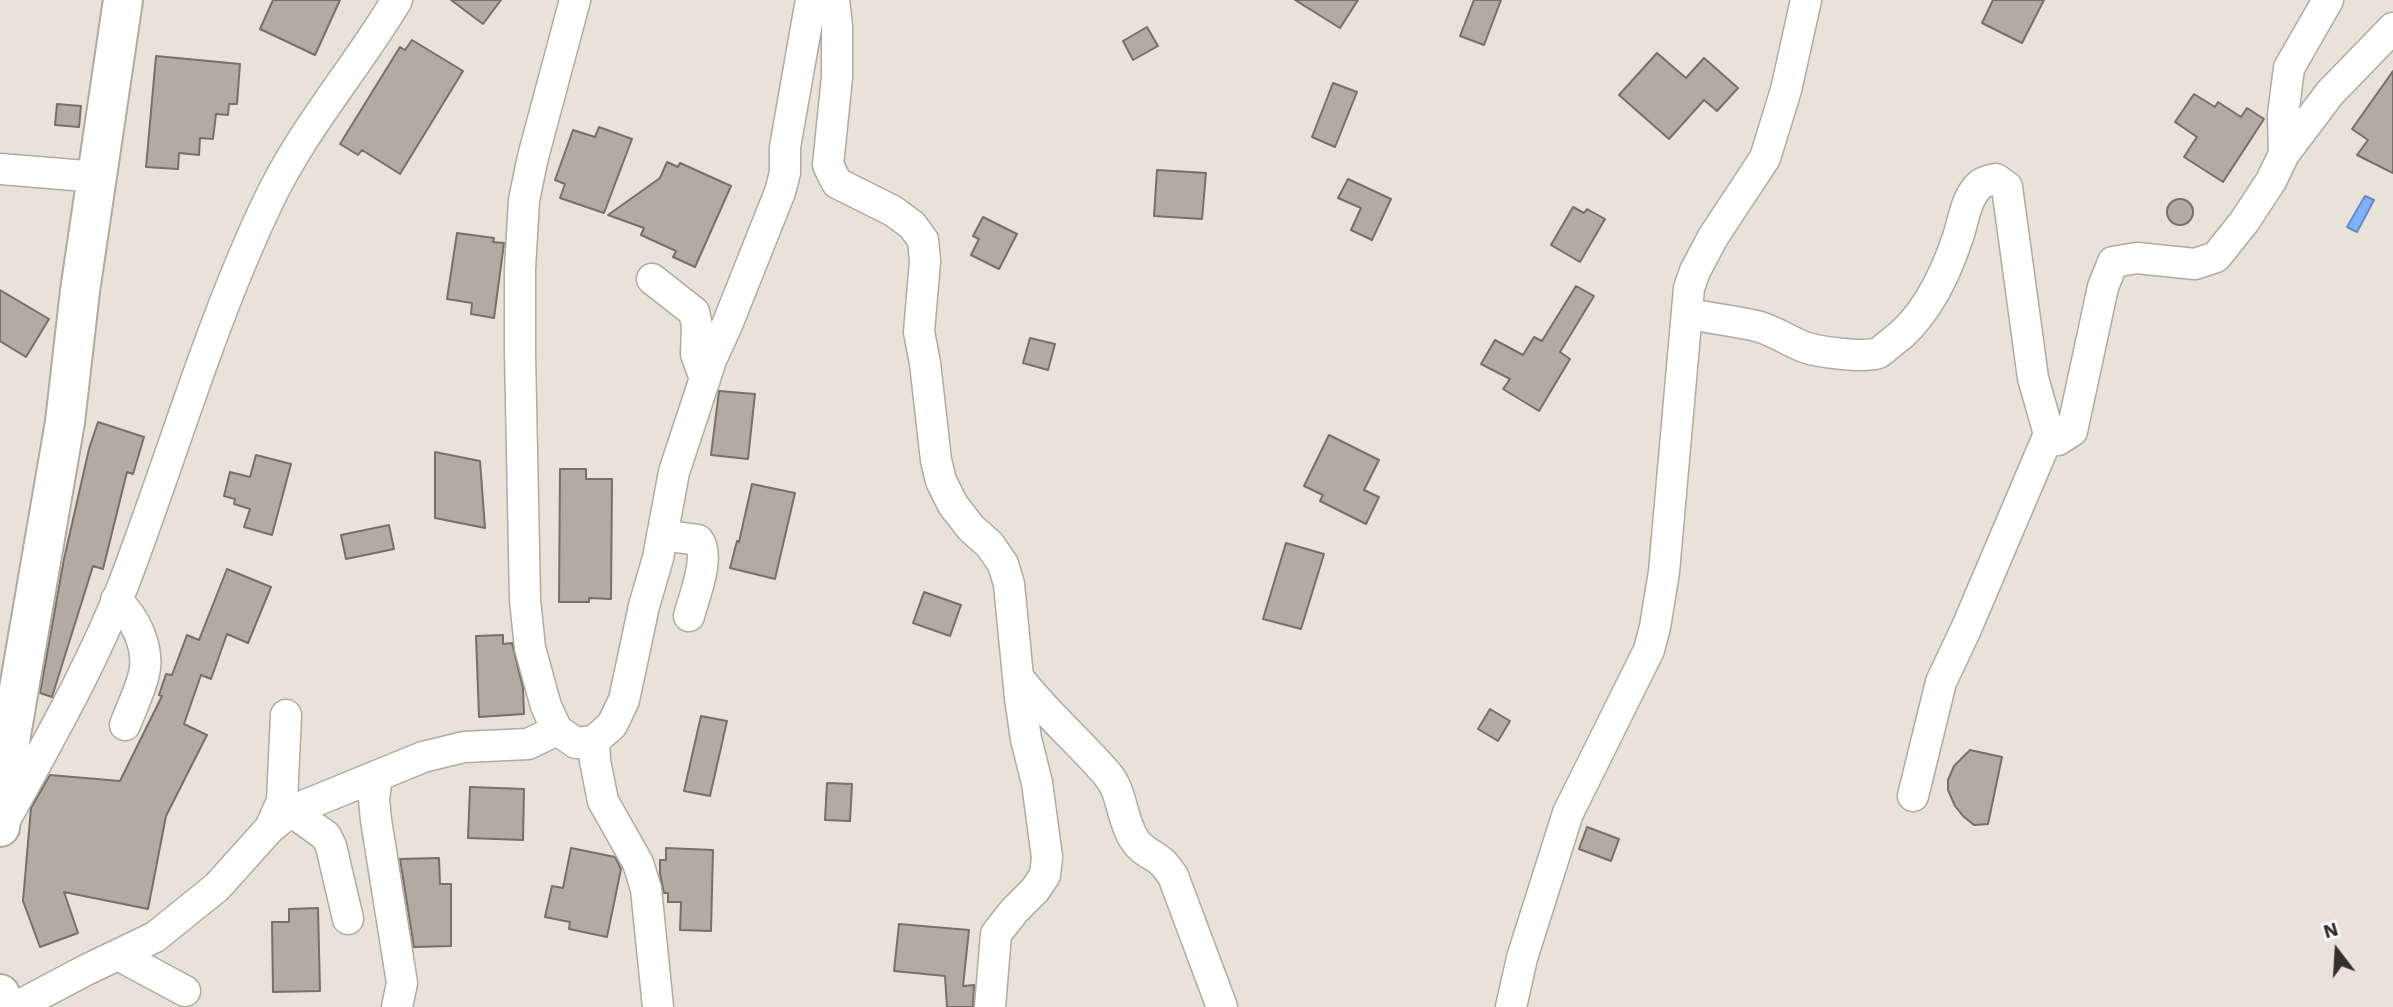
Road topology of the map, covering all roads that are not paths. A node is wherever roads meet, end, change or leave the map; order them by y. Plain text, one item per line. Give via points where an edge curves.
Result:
1 (123, 0) edge
2 (397, 0) edge
3 (575, 0) edge
4 (811, 0) edge
5 (834, 0) edge
6 (1806, 0) edge
7 (2328, 0) edge
8 (2393, 28) edge
9 (2284, 154) junction
10 (0, 169) edge
11 (98, 177) junction
12 (652, 279) dead end
13 (1687, 313) junction
14 (705, 379) junction
15 (2049, 434) junction
16 (662, 535) junction
17 (116, 600) junction
18 (690, 616) dead end
19 (1018, 677) junction
20 (286, 715) dead end
21 (125, 726) dead end
22 (557, 730) junction
23 (594, 741) junction
24 (377, 776) junction
25 (1913, 796) dead end
26 (280, 819) junction
27 (0, 828) edge
28 (348, 919) dead end
29 (118, 955) junction
30 (185, 991) dead end
31 (0, 994) edge
32 (1, 1007) edge
33 (16, 1007) edge
34 (397, 1007) edge
35 (658, 1007) edge
36 (990, 1007) edge
37 (1222, 1007) edge
38 (1511, 1007) edge

1 - 11 main road
2 - 17 street via 265,206
3 - 22 street via 524,200 520,269 525,600 530,648
4 - 14 street via 780,192
5 - 19 street via 836,77 828,165 836,183 893,211 923,240 919,332 936,460 953,505 1003,564
6 - 13 street via 1765,158 1695,271
7 - 9 street via 2289,68
8 - 9 street via 2330,93
9 - 15 street via 2244,222 2216,257 2195,264 2137,258 2113,262 2103,287 2073,431 2059,440
10 - 11 street
11 - 27 main road via 65,422 18,691
12 - 14 street via 694,312 696,354
13 - 15 street via 1756,326 1820,351 1878,353 1918,317 1943,272 1969,199 1982,182 1996,179 2007,187 2032,378
13 - 38 street via 1655,627 1640,671 1568,813
14 - 16 street via 674,472
15 - 25 street via 1941,682
16 - 18 street via 698,540 703,546
16 - 23 street via 625,700 612,725
17 - 21 street via 128,611 146,660
17 - 27 street via 72,697
19 - 36 street via 1048,857 1045,875 1035,890 996,934
19 - 37 street via 1108,774 1136,843 1173,876
20 - 26 street
22 - 23 street via 576,743
22 - 24 street via 528,744 443,751
23 - 35 street via 603,801 638,863 646,889
24 - 26 street
24 - 34 street via 376,820 402,983
26 - 28 street via 326,836
26 - 29 street via 217,887 155,937
29 - 30 street
29 - 33 street
31 - 32 main road

